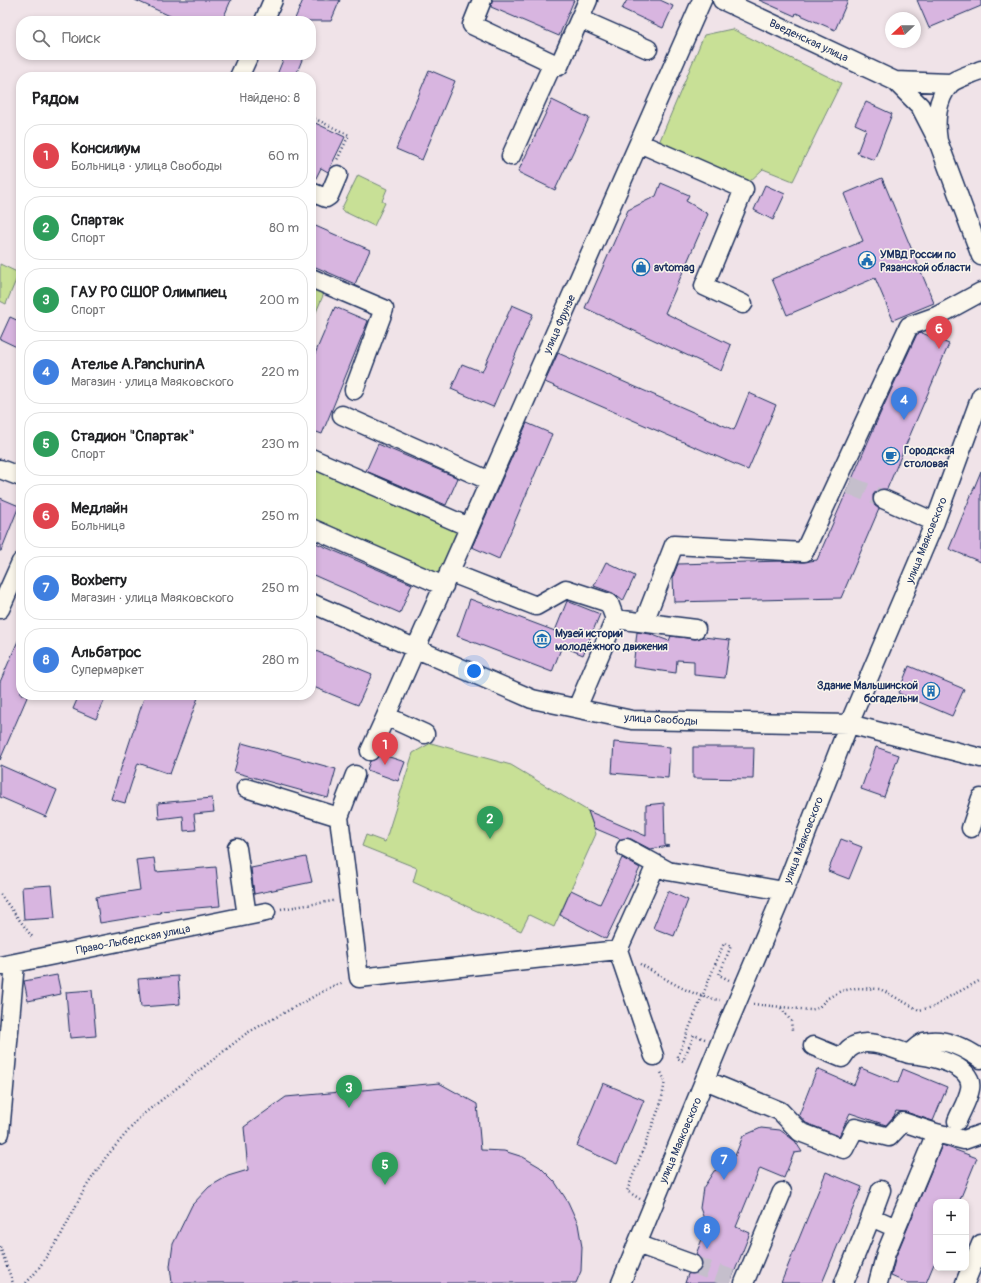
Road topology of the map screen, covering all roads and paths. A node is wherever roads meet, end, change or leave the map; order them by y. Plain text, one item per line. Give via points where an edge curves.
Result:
1 (273, 0) edge
2 (482, 0) edge
3 (588, 0) edge
4 (702, 0) edge
5 (722, 0) edge
6 (266, 16) edge
7 (580, 19) junction
8 (648, 50) dead end
9 (247, 60) edge
10 (553, 63) junction
11 (981, 70) edge
12 (242, 72) edge
13 (895, 81) junction
14 (950, 83) junction
15 (316, 119) edge
16 (938, 141) junction
17 (639, 143) junction
18 (511, 156) dead end
19 (338, 175) joint
20 (316, 194) edge
21 (981, 256) edge
22 (316, 280) edge
23 (981, 292) edge
24 (743, 304) dead end
25 (354, 390) dead end
26 (981, 396) edge
27 (342, 416) dead end
28 (316, 460) edge
29 (0, 469) edge
30 (16, 475) edge
31 (490, 481) junction
32 (882, 499) tunnel mouth
33 (935, 522) junction
34 (469, 527) junction
35 (316, 530) edge
36 (16, 573) edge
37 (447, 579) junction
38 (316, 605) edge
39 (0, 609) edge
40 (615, 619) junction
41 (644, 622) junction
42 (696, 629) dead end
43 (416, 649) junction
44 (577, 708) junction
45 (386, 716) junction
46 (849, 724) junction
47 (425, 734) dead end
48 (370, 751) dead end
49 (981, 758) edge
50 (355, 775) dead end
51 (246, 788) dead end
52 (981, 798) edge
53 (339, 817) junction
54 (971, 828) dead end
55 (237, 848) dead end
56 (626, 848) dead end
57 (656, 865) junction
58 (784, 892) junction
59 (0, 894) edge
60 (349, 899) junction
61 (274, 911) joint
62 (247, 916) junction
63 (33, 938) dead end
64 (618, 950) junction
65 (7, 965) edge
66 (359, 978) junction
67 (981, 980) edge
68 (738, 981) junction
69 (702, 996) junction
70 (706, 998) dead end
71 (792, 1030) dead end
72 (706, 1039) dead end
73 (813, 1046) dead end
74 (909, 1054) junction
75 (654, 1056) joint
76 (981, 1059) edge
77 (705, 1080) junction
78 (957, 1121) dead end
79 (0, 1133) edge
80 (936, 1133) junction
81 (981, 1134) edge
82 (880, 1190) dead end
83 (782, 1192) dead end
84 (642, 1200) dead end
85 (871, 1217) junction
86 (896, 1228) junction
87 (637, 1244) junction
88 (981, 1244) edge
89 (0, 1247) edge
90 (692, 1264) tunnel mouth
91 (740, 1282) edge
92 (14, 1283) edge
93 (26, 1283) edge
94 (621, 1283) edge
95 (844, 1283) edge
96 (878, 1283) edge
97 (965, 1283) edge

1 - 6 street
2 - 10 street via 472,25 516,40
3 - 7 street
4 - 17 street, улица Фрунзе
5 - 13 street, Введенская улица
7 - 8 street
7 - 10 street via 559,66
9 - 12 street
10 - 18 street
11 - 14 street
13 - 14 street, Введенская улица
13 - 16 street, Введенская улица via 920,106
14 - 16 street via 941,96 936,125
15 - 19 path via 349,135 336,163
16 - 21 street
17 - 24 street via 744,189 704,286
17 - 31 street, улица Фрунзе
19 - 20 street via 329,196 326,198
22 - 25 street via 384,309
23 - 41 street via 937,316 909,326 843,483 804,552 674,545
26 - 33 street, улица Маяковского
27 - 31 street
28 - 34 street
29 - 30 street
31 - 34 street, улица Фрунзе
32 - 33 street
33 - 46 street, улица Маяковского
34 - 37 street, улица Фрунзе
35 - 37 street
36 - 39 street
37 - 40 street via 536,606 566,589 609,603
37 - 43 street, улица Фрунзе
38 - 43 street, улица Свободы
40 - 41 street
40 - 44 street
41 - 42 street
43 - 44 street, улица Свободы via 532,699
43 - 45 street, улица Фрунзе
44 - 46 street, улица Свободы via 632,720
45 - 47 street
45 - 48 street, улица Фрунзе
46 - 49 street, улица Свободы
46 - 58 street, улица Маяковского
50 - 53 street
51 - 53 street
52 - 54 street
53 - 60 street
55 - 62 street
56 - 57 street
57 - 58 street via 668,871
57 - 64 street
58 - 68 street, улица Маяковского
59 - 63 path
60 - 61 path
60 - 66 street
61 - 62 street, Право-Лыбедская улица
62 - 65 street, Право-Лыбедская улица
64 - 66 street
64 - 69 path via 670,981
64 - 75 street
65 - 79 street
66 - 93 path via 333,986 247,1033 141,1116 106,1157 84,1190 61,1235
67 - 71 path via 934,1007 919,1010 880,989 856,988 841,991 828,998 818,1008 810,1010 781,1007 791,1021
68 - 69 path via 719,975 731,946 724,943
68 - 77 street, улица Маяковского, bridge via 724,1032
69 - 70 path
69 - 72 path via 677,1058 683,1061 694,1035
73 - 74 street via 842,1058 851,1047 877,1043
74 - 76 street via 922,1042 938,1040 970,1051
74 - 78 street via 935,1058 959,1068 968,1076 971,1088
75 - 84 path via 665,1081 661,1103 627,1192
77 - 80 street via 780,1111 800,1132 844,1149 855,1128 889,1138 904,1122
77 - 87 street, улица Маяковского
80 - 81 street via 964,1140
80 - 86 street
82 - 85 street
83 - 91 street
85 - 86 street
85 - 95 street
86 - 96 street
87 - 90 street
87 - 94 street, улица Маяковского
88 - 97 street
89 - 92 path

